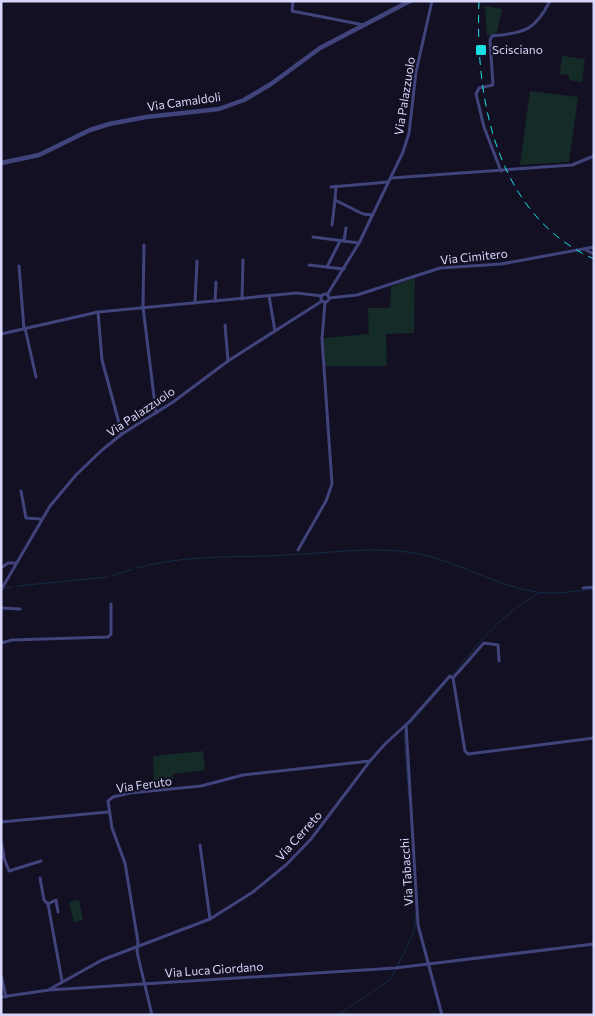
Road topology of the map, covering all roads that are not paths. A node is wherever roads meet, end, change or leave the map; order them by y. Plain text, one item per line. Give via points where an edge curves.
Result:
1 (292, 1) edge
2 (410, 1) edge
3 (432, 1) edge
4 (550, 1) edge
5 (364, 25) junction
6 (594, 156) edge
7 (1, 163) edge
8 (501, 171) junction
9 (390, 180) junction
10 (336, 186) junction
11 (331, 187) dead end
12 (334, 200) junction
13 (372, 215) junction
14 (332, 224) dead end
15 (346, 228) dead end
16 (313, 237) dead end
17 (342, 241) junction
18 (359, 243) junction
19 (144, 245) dead end
20 (594, 247) edge
21 (585, 249) junction
22 (594, 254) edge
23 (243, 260) dead end
24 (196, 261) dead end
25 (309, 265) dead end
26 (19, 266) dead end
27 (327, 267) junction
28 (344, 270) junction
29 (216, 282) dead end
30 (269, 296) junction
31 (322, 296) junction
32 (328, 296) junction
33 (242, 299) junction
34 (215, 301) junction
35 (324, 301) junction
36 (195, 303) junction
37 (143, 307) junction
38 (98, 312) junction
39 (225, 325) dead end
40 (25, 328) junction
41 (275, 331) junction
42 (1, 334) edge
43 (228, 361) junction
44 (36, 377) dead end
45 (156, 413) junction
46 (122, 434) junction
47 (21, 491) dead end
48 (41, 520) junction
49 (298, 550) dead end
50 (16, 563) junction
51 (1, 568) edge
52 (594, 587) edge
53 (583, 588) dead end
54 (1, 590) edge
55 (111, 604) dead end
56 (1, 608) edge
57 (20, 609) dead end
58 (1, 643) edge
59 (499, 661) dead end
60 (453, 678) junction
61 (406, 725) junction
62 (594, 738) edge
63 (370, 761) junction
64 (108, 812) junction
65 (1, 822) edge
66 (1, 841) edge
67 (200, 846) dead end
68 (2, 858) edge
69 (41, 861) dead end
70 (40, 878) dead end
71 (48, 904) junction
72 (58, 912) dead end
73 (210, 919) junction
74 (594, 944) edge
75 (138, 947) junction
76 (429, 964) junction
77 (1, 975) edge
78 (62, 981) junction
79 (145, 984) junction
80 (49, 990) junction
81 (4, 997) edge
82 (152, 1015) edge
83 (442, 1015) edge

1 - 5 street via 292,12
2 - 5 street, Via Camaldoli
3 - 9 street, Via Palazzuolo via 416,72 409,133
4 - 8 street via 532,27 518,34 492,36 490,40 493,85 479,88 476,94
5 - 7 street, Via Camaldoli via 320,48 254,94 228,106 109,124 39,156
6 - 8 street via 572,165
8 - 9 street
9 - 10 street
9 - 13 street, Via Palazzuolo
10 - 11 street
10 - 12 street
12 - 13 street
12 - 14 street
13 - 18 street, Via Palazzuolo
15 - 17 street
16 - 17 street
17 - 18 street
17 - 27 street
18 - 28 street, Via Palazzuolo
19 - 37 street
20 - 21 street, Via Cimitero
21 - 22 street
21 - 32 street, Via Cimitero via 501,264 440,268 357,295
23 - 33 street
24 - 36 street
25 - 27 street
26 - 40 street
27 - 28 street
28 - 32 street, Via Palazzuolo
29 - 34 street
30 - 31 street, Via Cimitero via 296,293
30 - 33 street, Via Cimitero
30 - 41 street
31 - 32 street, Via Cimitero
31 - 35 street
32 - 35 street, Via Palazzuolo
33 - 34 street, Via Cimitero
34 - 36 street, Via Cimitero
35 - 41 street, Via Palazzuolo
35 - 49 street via 322,339 332,484
36 - 37 street, Via Cimitero
37 - 38 street, Via Cimitero
37 - 45 street
38 - 40 street, Via Cimitero
38 - 46 street via 102,360
39 - 43 street
40 - 42 street, Via Cimitero
40 - 44 street
41 - 43 street, Via Palazzuolo
43 - 45 street, Via Palazzuolo
45 - 46 street, Via Palazzuolo
46 - 48 street, Via Palazzuolo via 76,475
47 - 48 street via 26,518
48 - 50 street, Via Palazzuolo
50 - 51 street via 8,563
50 - 54 street, Via Palazzuolo
52 - 53 street
55 - 58 street via 111,634 108,638
56 - 57 street
59 - 60 street, Via Cerreto via 498,646 484,643
60 - 61 street, Via Cerreto via 450,676
60 - 62 street via 468,754
61 - 63 street, Via Cerreto
61 - 76 street, Via Tabacchi via 418,925
63 - 64 street, Via Feruto via 243,775 201,786 123,795 108,801
63 - 73 street, Via Cerreto via 298,854 246,897
64 - 65 street
64 - 75 street, Via Feruto via 125,863
66 - 68 street
67 - 73 street
68 - 69 street via 10,871
70 - 71 street via 44,900
71 - 72 street via 56,900
71 - 78 street
73 - 75 street, Via Cerreto
74 - 76 street, Via Luca Giordano
75 - 78 street, Via Cerreto via 102,960
75 - 79 street, Via Feruto
76 - 79 street, Via Luca Giordano
76 - 83 street, Via Tabacchi
77 - 81 street
78 - 80 street, Via Cerreto
79 - 80 street, Via Luca Giordano
79 - 82 street, Via Feruto
80 - 81 street, Via Luca Giordano

